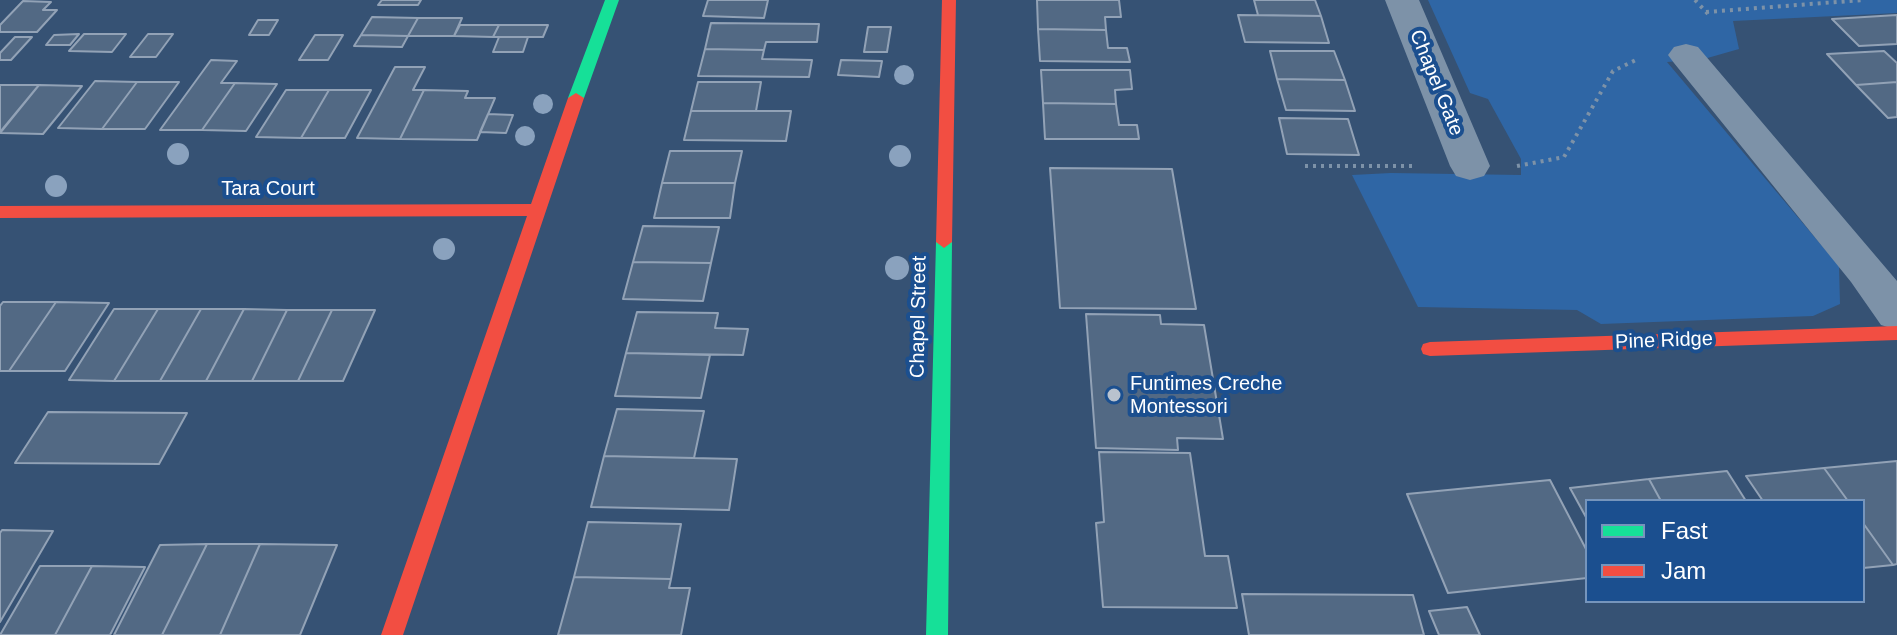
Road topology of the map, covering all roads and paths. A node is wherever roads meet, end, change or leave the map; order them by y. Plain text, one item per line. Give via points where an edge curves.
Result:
1 (612, 0) edge
2 (949, 0) edge
3 (1402, 0) edge
4 (1695, 0) edge
5 (1863, 0) edge
6 (1706, 12) junction
7 (1686, 55) junction
8 (1305, 166) dead end
9 (1470, 166) junction
10 (536, 210) junction
11 (0, 212) edge
12 (1897, 313) edge
13 (1897, 333) edge
14 (1430, 349) dead end
15 (392, 635) edge
16 (937, 635) edge

1 - 10 street
2 - 16 street, Chapel Street
3 - 9 street, Chapel Gate
4 - 6 path
5 - 6 path
6 - 7 path via 1727,36 1714,50
7 - 9 path via 1640,58 1613,71 1564,157 1521,166
7 - 12 street
8 - 9 path
10 - 11 street, Tara Court
10 - 15 street
13 - 14 street, Pine Ridge

